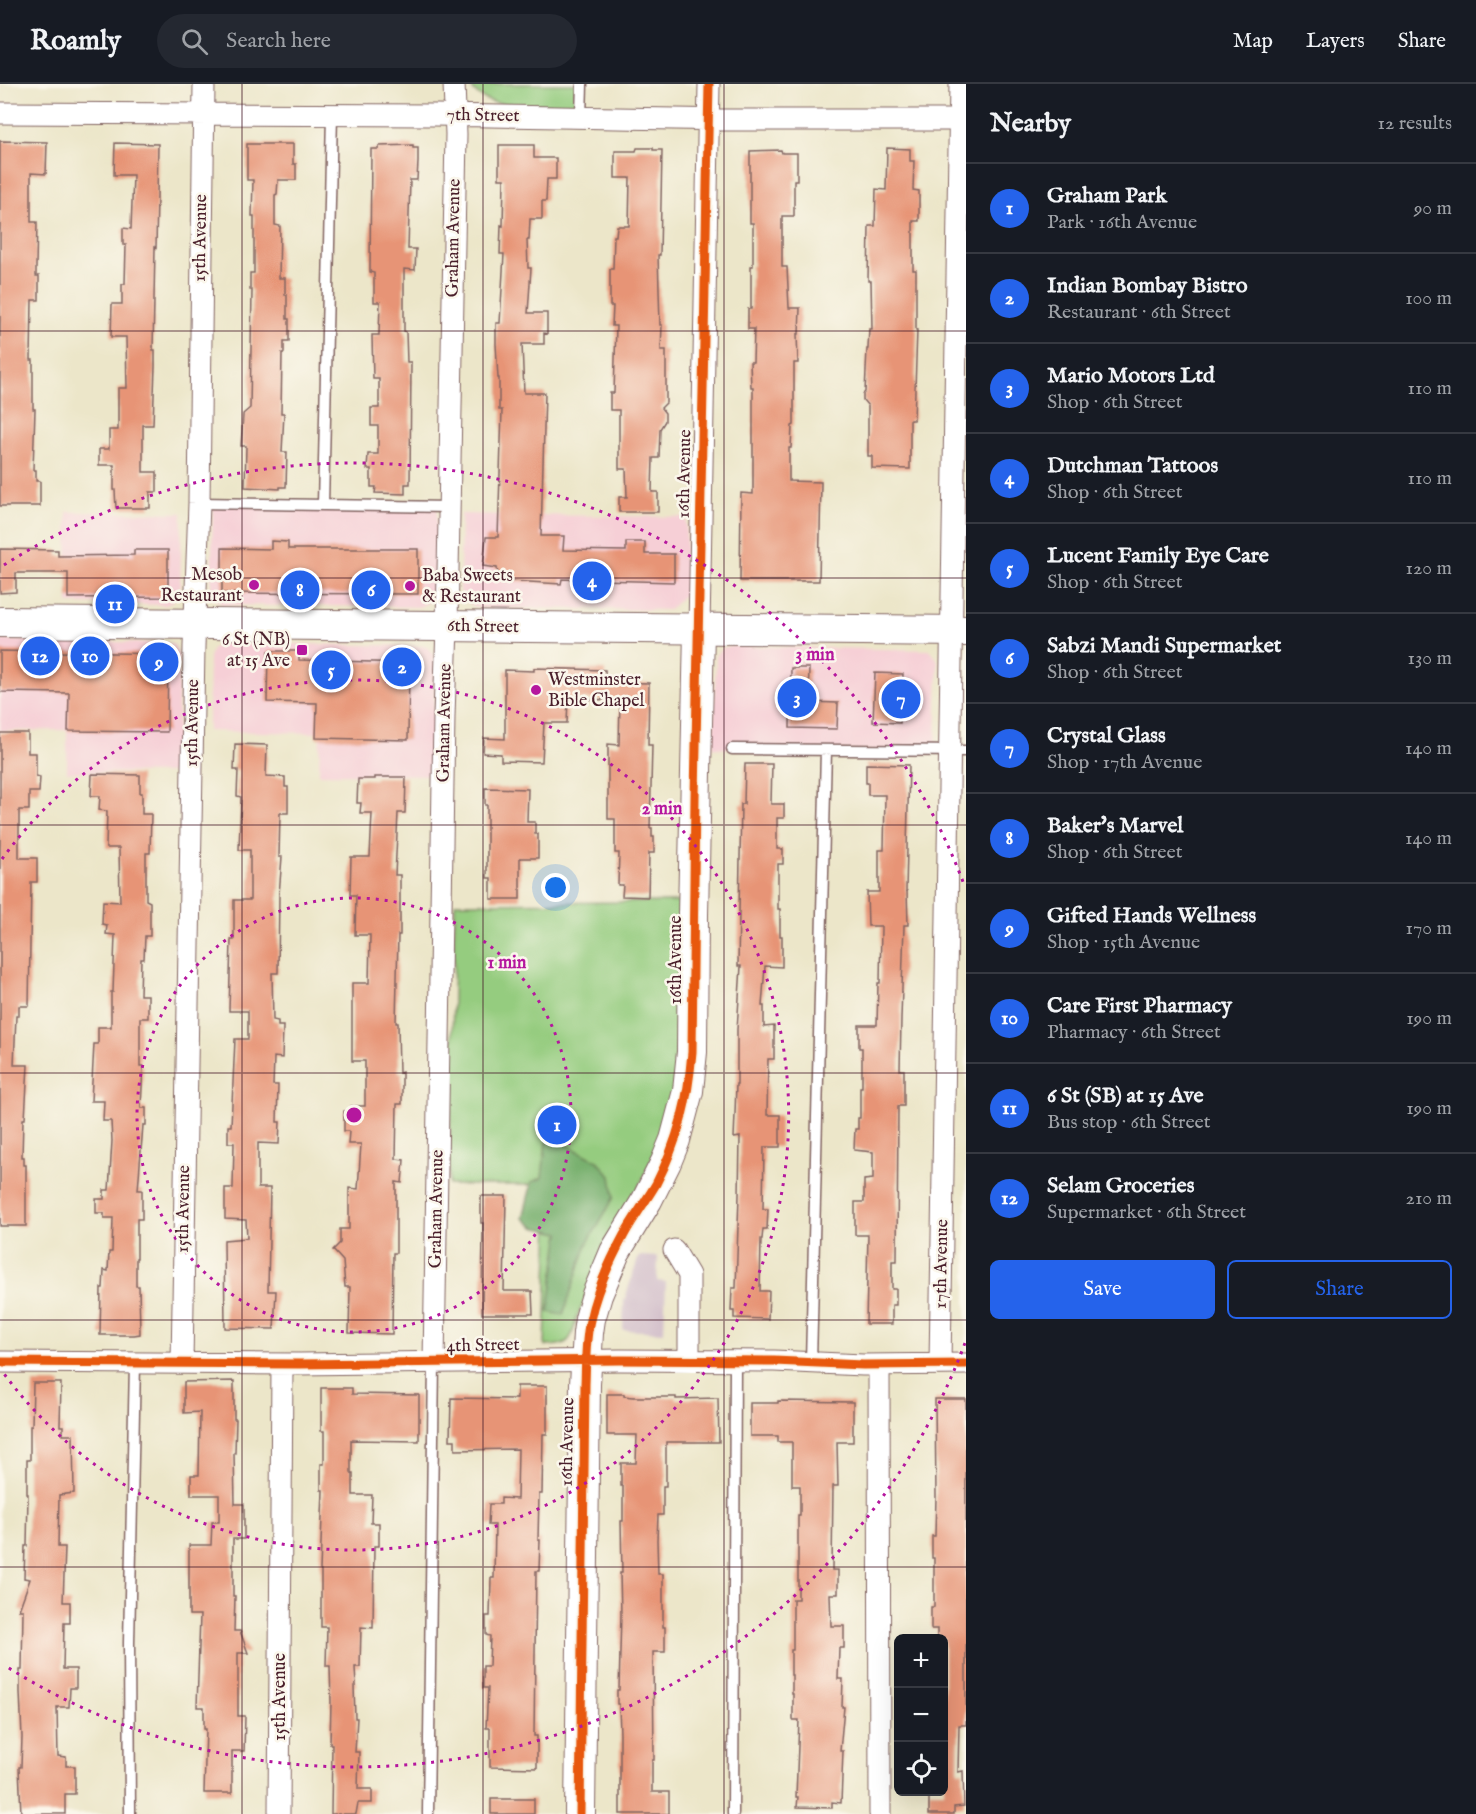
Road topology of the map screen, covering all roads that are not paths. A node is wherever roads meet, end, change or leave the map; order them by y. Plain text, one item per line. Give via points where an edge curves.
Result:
1 (204, 84) edge
2 (454, 84) edge
3 (582, 84) edge
4 (709, 84) edge
5 (960, 84) edge
6 (0, 113) edge
7 (202, 114) junction
8 (332, 115) junction
9 (456, 116) junction
10 (581, 117) junction
11 (708, 119) junction
12 (962, 120) edge
13 (199, 503) junction
14 (323, 506) junction
15 (448, 507) junction
16 (0, 622) edge
17 (195, 623) junction
18 (447, 626) junction
19 (699, 629) junction
20 (959, 631) edge
21 (732, 749) dead end
22 (826, 750) junction
23 (958, 752) edge
24 (674, 1251) dead end
25 (586, 1360) junction
26 (689, 1360) junction
27 (735, 1361) junction
28 (0, 1362) edge
29 (810, 1362) junction
30 (182, 1363) junction
31 (434, 1363) junction
32 (135, 1364) junction
33 (282, 1364) junction
34 (940, 1364) junction
35 (966, 1364) edge
36 (879, 1365) junction
37 (130, 1814) edge
38 (279, 1814) edge
39 (428, 1814) edge
40 (580, 1814) edge
41 (734, 1814) edge
42 (880, 1814) edge

1 - 7 street, 15th Avenue
2 - 9 street, Graham Avenue
3 - 10 lane
4 - 11 street, 16th Avenue
5 - 12 street, 17th Avenue
6 - 7 street, 7th Street
7 - 8 street, 7th Street
7 - 13 street, 15th Avenue
8 - 9 street, 7th Street
8 - 14 lane
9 - 10 street, 7th Street
9 - 15 street, Graham Avenue
10 - 11 street, 7th Street
11 - 12 street, 7th Street
11 - 19 street, 16th Avenue
12 - 20 street, 17th Avenue
13 - 14 lane
13 - 17 street, 15th Avenue
14 - 15 lane
15 - 18 street, Graham Avenue
16 - 17 street, 6th Street
17 - 18 street, 6th Street
17 - 30 street, 15th Avenue
18 - 19 street, 6th Street
18 - 31 street, Graham Avenue
19 - 20 street, 6th Street
19 - 25 street, 16th Avenue via 692,1052 688,1091 666,1162 615,1252 597,1295
20 - 23 street, 17th Avenue
21 - 22 lane
22 - 23 lane
22 - 29 lane
23 - 34 street, 17th Avenue
24 - 26 street via 689,1275
25 - 26 street, 4th Street
25 - 31 street, 4th Street
25 - 40 street, 16th Avenue
26 - 27 street, 4th Street
27 - 29 street, 4th Street
27 - 41 lane
28 - 32 street, 4th Street
29 - 36 street, 4th Street
30 - 32 street, 4th Street
30 - 33 street, 4th Street
31 - 33 street, 4th Street
31 - 39 lane
32 - 37 lane
33 - 38 street, 15th Avenue
34 - 35 street, 4th Street
34 - 36 street, 4th Street
36 - 42 street

